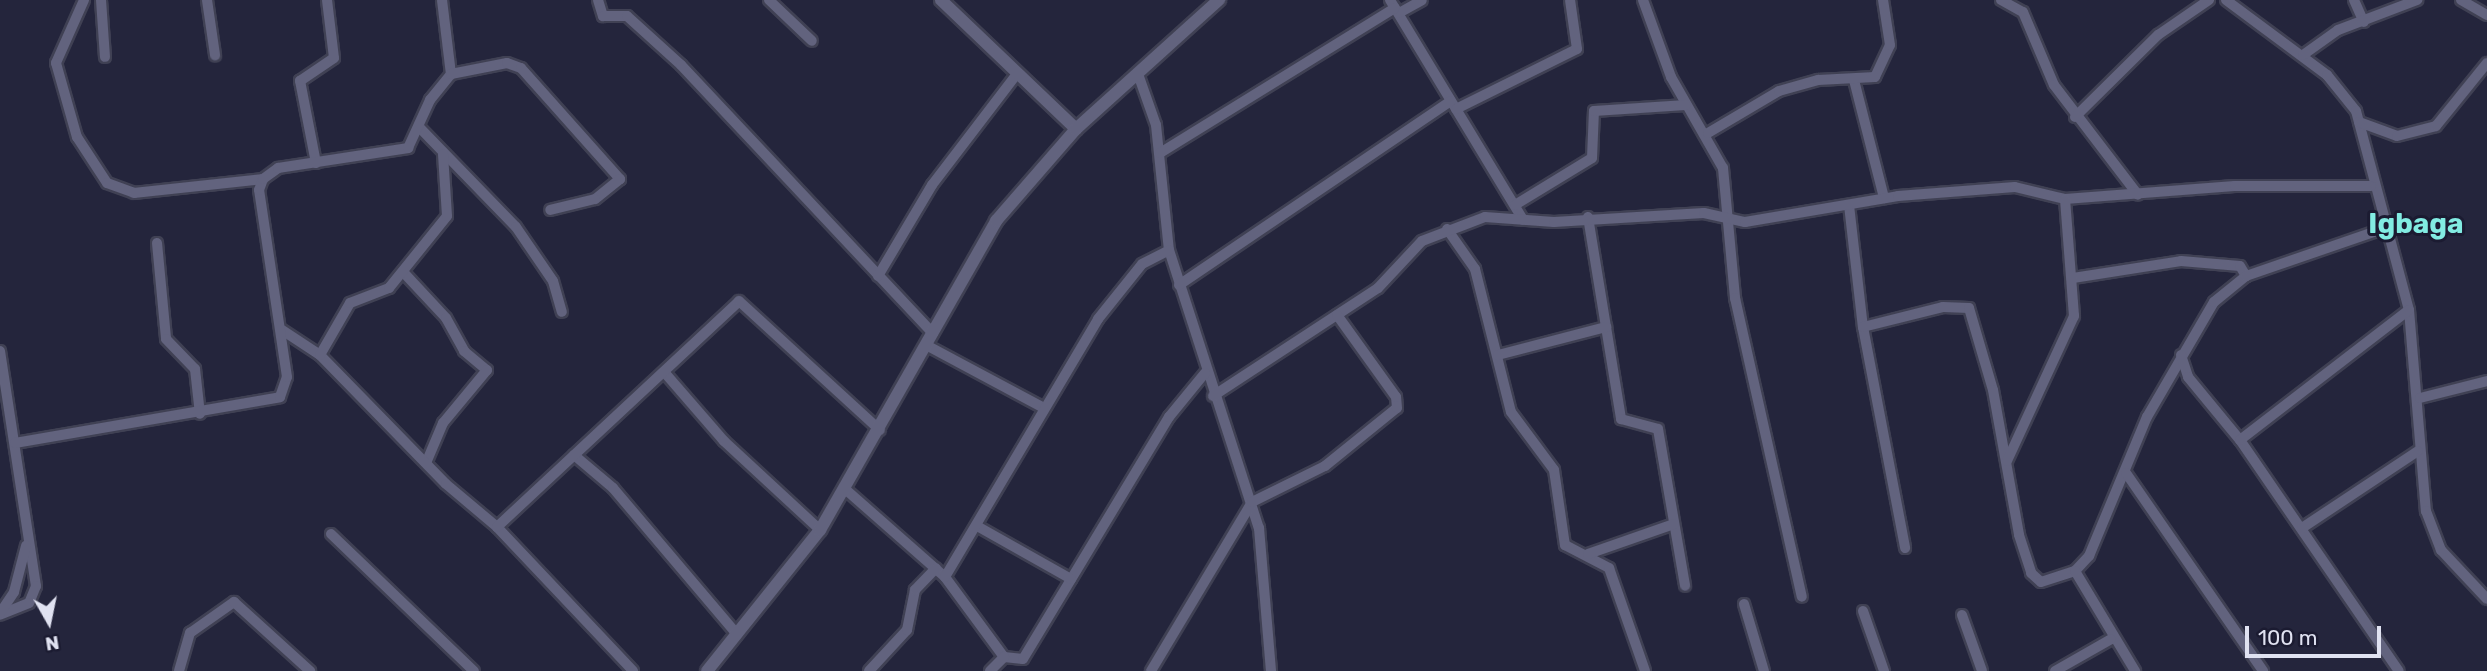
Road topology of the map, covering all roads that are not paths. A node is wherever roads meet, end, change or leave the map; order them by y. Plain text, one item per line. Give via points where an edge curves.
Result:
1 (84, 0) edge
2 (101, 0) edge
3 (207, 0) edge
4 (327, 0) edge
5 (442, 0) edge
6 (598, 0) edge
7 (769, 0) edge
8 (941, 0) edge
9 (1219, 0) edge
10 (1422, 0) edge
11 (1570, 0) edge
12 (1643, 0) edge
13 (1883, 0) edge
14 (2001, 0) edge
15 (2209, 0) edge
16 (2226, 0) edge
17 (2354, 0) edge
18 (2417, 0) edge
19 (2461, 0) edge
20 (1395, 7) edge
21 (2487, 15) edge
22 (2364, 22) junction
23 (812, 41) dead end
24 (215, 55) dead end
25 (2303, 55) junction
26 (105, 57) dead end
27 (2487, 63) edge
28 (451, 74) junction
29 (1017, 74) junction
30 (1138, 74) junction
31 (1854, 80) junction
32 (1453, 105) junction
33 (1686, 105) junction
34 (2075, 117) junction
35 (2359, 122) junction
36 (419, 127) junction
37 (1076, 129) junction
38 (1708, 133) junction
39 (1160, 153) junction
40 (443, 154) junction
41 (316, 163) junction
42 (263, 179) junction
43 (2371, 186) junction
44 (2138, 195) junction
45 (1884, 198) junction
46 (2065, 199) junction
47 (1515, 205) junction
48 (1849, 205) junction
49 (550, 210) dead end
50 (1588, 217) junction
51 (1523, 220) junction
52 (1728, 220) junction
53 (2388, 227) junction
54 (1447, 229) junction
55 (158, 243) dead end
56 (1169, 250) junction
57 (405, 274) junction
58 (878, 276) junction
59 (2246, 276) junction
60 (2073, 278) junction
61 (1179, 285) junction
62 (2409, 310) junction
63 (562, 312) dead end
64 (1337, 315) junction
65 (1606, 327) junction
66 (1863, 327) junction
67 (282, 330) junction
68 (933, 333) junction
69 (926, 345) junction
70 (0, 352) edge
71 (320, 355) junction
72 (1498, 355) junction
73 (2181, 355) junction
74 (665, 373) junction
75 (1205, 373) junction
76 (2188, 377) junction
77 (2166, 381) junction
78 (2487, 381) edge
79 (1213, 396) junction
80 (2420, 398) junction
81 (1044, 408) junction
82 (200, 414) junction
83 (880, 430) junction
84 (2240, 440) junction
85 (15, 443) junction
86 (2418, 451) junction
87 (574, 455) junction
88 (2007, 460) junction
89 (426, 463) junction
90 (2126, 473) junction
91 (844, 488) junction
92 (1252, 502) junction
93 (1674, 524) junction
94 (977, 526) junction
95 (498, 527) junction
96 (2302, 528) junction
97 (820, 530) junction
98 (331, 534) dead end
99 (28, 540) junction
100 (1905, 548) dead end
101 (1586, 555) junction
102 (936, 568) junction
103 (2075, 571) junction
104 (945, 577) junction
105 (1071, 579) junction
106 (1685, 586) dead end
107 (1802, 597) dead end
108 (2487, 599) edge
109 (1744, 604) dead end
110 (1863, 611) dead end
111 (0, 614) edge
112 (1962, 615) dead end
113 (737, 634) junction
114 (2110, 639) junction
115 (1004, 657) junction
116 (179, 671) edge
117 (310, 671) edge
118 (474, 671) edge
119 (633, 671) edge
120 (707, 671) edge
121 (869, 671) edge
122 (990, 671) edge
123 (1151, 671) edge
124 (1271, 671) edge
125 (1645, 671) edge
126 (1764, 671) edge
127 (1884, 671) edge
128 (1982, 671) edge
129 (2055, 671) edge
130 (2135, 671) edge
131 (2263, 671) edge
132 (2399, 671) edge

1 - 42 street via 56,63 77,137 107,183 134,193
2 - 26 street
3 - 24 street
4 - 41 street via 334,58 300,81
5 - 28 street
6 - 58 street via 603,16 627,16 681,65
7 - 23 street
8 - 29 street
9 - 30 street
10 - 20 street
11 - 32 street via 1577,49
12 - 33 street
13 - 31 street via 1886,62 1875,77
14 - 34 street via 2023,12 2034,29 2054,85
15 - 34 street via 2158,35
16 - 25 street
17 - 22 street
18 - 22 street
19 - 21 street
20 - 32 street
20 - 39 street
22 - 25 street via 2314,43
25 - 35 street via 2343,91
27 - 35 street via 2436,126 2397,136
28 - 36 street
28 - 49 street via 507,64 521,68 618,175 619,184 595,200
29 - 37 street
29 - 58 street via 932,185
30 - 37 street
30 - 39 street
31 - 38 street via 1818,80 1779,91
31 - 45 street
32 - 47 street
32 - 61 street
33 - 38 street
33 - 47 street via 1594,111 1592,158
34 - 44 street
35 - 43 street
36 - 40 street
36 - 41 street via 397,153
37 - 68 street via 996,221
38 - 52 street via 1723,168
39 - 56 street
40 - 57 street via 449,210 418,247
40 - 63 street via 516,227 553,281
41 - 42 street via 278,168
42 - 67 street via 258,190
43 - 44 street via 2235,186
43 - 53 street
44 - 46 street
45 - 46 street via 2015,187
45 - 48 street
46 - 60 street
47 - 51 street
48 - 52 street
48 - 66 street
50 - 51 street
50 - 52 street via 1704,213
50 - 65 street
51 - 54 street via 1485,217
52 - 107 street via 1735,298
53 - 59 street
53 - 62 street
54 - 64 street via 1422,240 1378,288
54 - 72 street via 1475,269
55 - 82 street via 164,334 195,369
56 - 61 street
56 - 81 street via 1142,264 1116,294
57 - 71 street via 378,296 354,299
57 - 89 street via 446,318 464,351 487,370 443,423
58 - 68 street
59 - 60 street via 2240,266 2181,261
59 - 73 street via 2214,302
60 - 88 street via 2074,316
61 - 75 street
62 - 80 street
62 - 84 street
64 - 79 street
64 - 92 street via 1396,397 1397,408 1325,466
65 - 72 street
65 - 93 street via 1621,419 1651,425 1662,440
66 - 88 street via 1943,307 1969,308
66 - 100 street
67 - 71 street
67 - 82 street via 287,377 280,397
68 - 69 street
69 - 81 street
69 - 83 street
70 - 85 street
71 - 89 street
72 - 101 street via 1511,412 1554,470 1565,545
73 - 76 street
73 - 77 street
74 - 83 street via 729,306 747,303
74 - 87 street
74 - 97 street via 724,441
75 - 79 street
75 - 105 street via 1169,417
76 - 77 street
76 - 84 street
77 - 90 street
78 - 80 street
79 - 92 street
80 - 86 street
81 - 94 street
82 - 85 street
83 - 91 street
84 - 96 street
85 - 99 street
86 - 96 street
86 - 108 street via 2432,531 2455,568
87 - 95 street
87 - 113 street via 613,488
88 - 103 street via 2031,573 2041,582
89 - 95 street
90 - 103 street via 2099,538
90 - 131 street
91 - 97 street
91 - 102 street
92 - 123 street
92 - 124 street
93 - 101 street
93 - 106 street
94 - 104 street
94 - 105 street
95 - 119 street
96 - 132 street
97 - 113 street
98 - 118 street
99 - 111 street via 13,592
99 - 111 street via 34,597
101 - 125 street via 1609,568
102 - 104 street
102 - 121 street via 915,590 906,631
103 - 114 street
104 - 115 street
105 - 115 street via 1029,653 1014,661
109 - 126 street
110 - 127 street
112 - 128 street
113 - 120 street
114 - 129 street
114 - 130 street
115 - 122 street
116 - 117 street via 190,633 234,601

